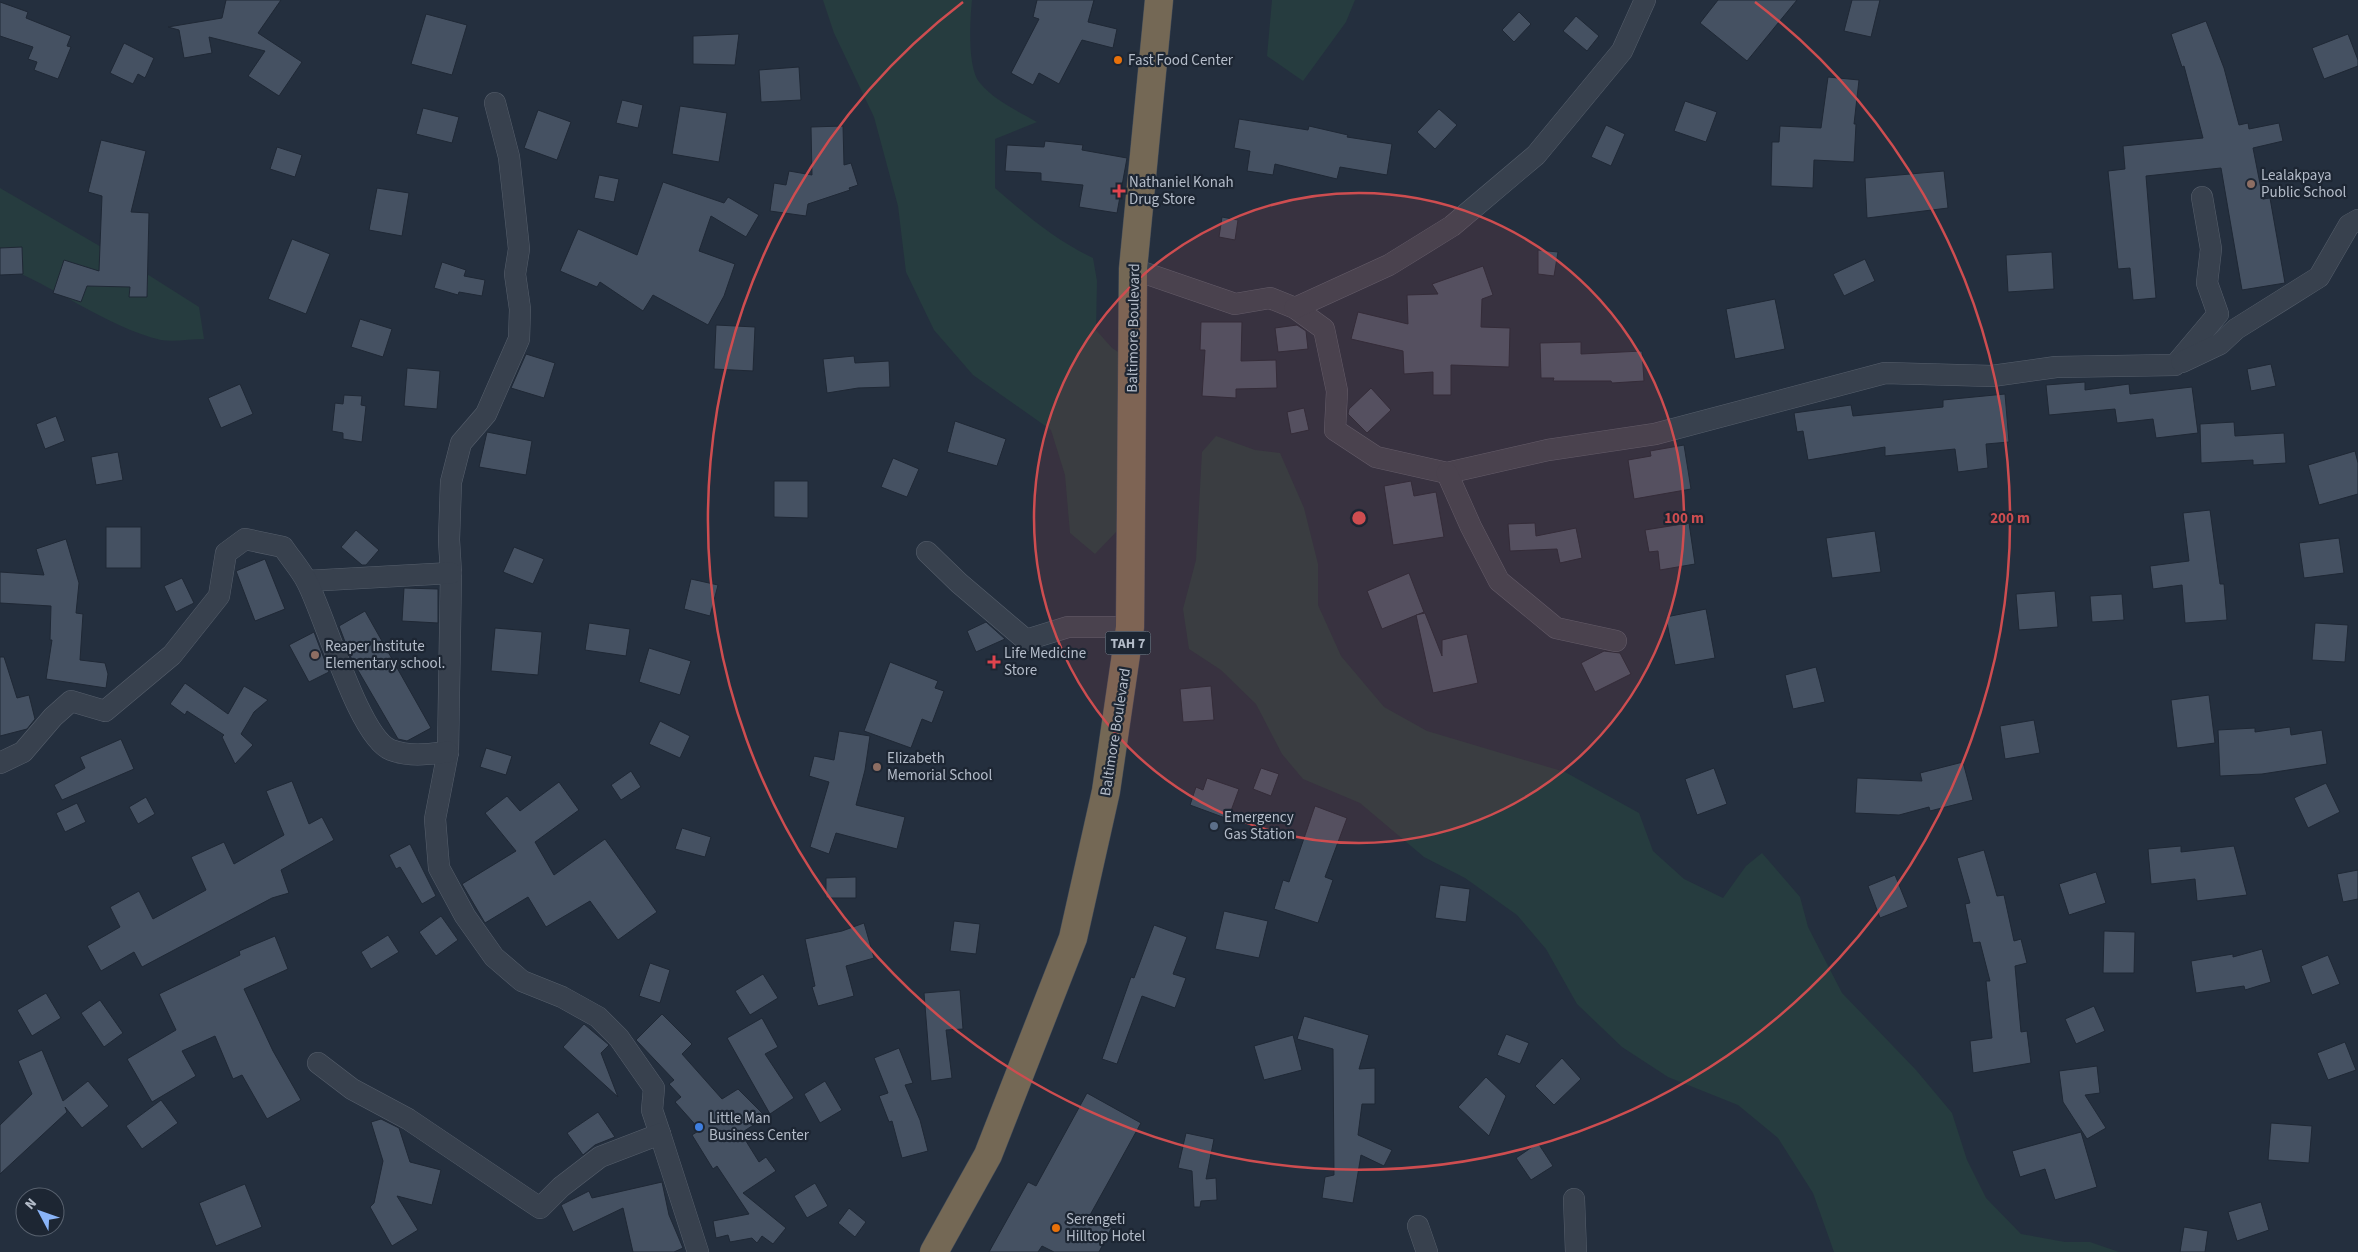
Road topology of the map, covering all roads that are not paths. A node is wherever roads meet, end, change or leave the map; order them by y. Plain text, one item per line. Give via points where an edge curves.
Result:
1 (1159, 0) edge
2 (1645, 0) edge
3 (494, 103) dead end
4 (2202, 197) dead end
5 (2358, 220) edge
6 (1133, 269) junction
7 (1295, 308) junction
8 (2175, 365) junction
9 (1447, 473) junction
10 (927, 552) dead end
11 (451, 574) junction
12 (307, 581) junction
13 (1130, 627) junction
14 (1616, 641) dead end
15 (448, 752) junction
16 (0, 763) edge
17 (318, 1063) dead end
18 (660, 1134) junction
19 (1574, 1199) dead end
20 (1418, 1226) dead end
21 (698, 1252) edge
22 (934, 1252) edge
23 (1427, 1252) edge
24 (1576, 1252) edge

1 - 6 highway, Baltimore Boulevard / TAH 7
2 - 7 street via 1622,51 1536,155 1452,226 1390,265
3 - 11 street via 508,157 519,249 515,274 520,310 519,339 486,414 460,443 451,482
4 - 8 street via 2211,249 2207,283 2218,314
5 - 8 street via 2349,225 2319,277 2236,329 2220,344
6 - 7 street via 1235,304 1270,298
6 - 13 highway, Baltimore Boulevard / TAH 7
7 - 9 street via 1324,329 1337,391 1335,430 1376,457
8 - 9 street via 2056,367 1992,376 1886,373 1655,434 1548,450
9 - 14 street via 1499,581 1556,628
10 - 13 street via 1026,640 1068,627
11 - 12 street
11 - 15 street
12 - 15 street via 348,686 368,727 390,750 422,755
12 - 16 street via 283,547 245,539 226,553 218,596 172,655 105,711 72,701 53,717 23,752
13 - 22 highway, Baltimore Boulevard / TAH 7 via 1106,791 1073,938 988,1155
15 - 18 street via 435,819 440,868 465,916 494,957 522,981 562,997 598,1017 619,1038 654,1088 652,1110
17 - 18 street via 352,1089 408,1119 540,1208 600,1157
18 - 21 street
19 - 24 street
20 - 23 street

